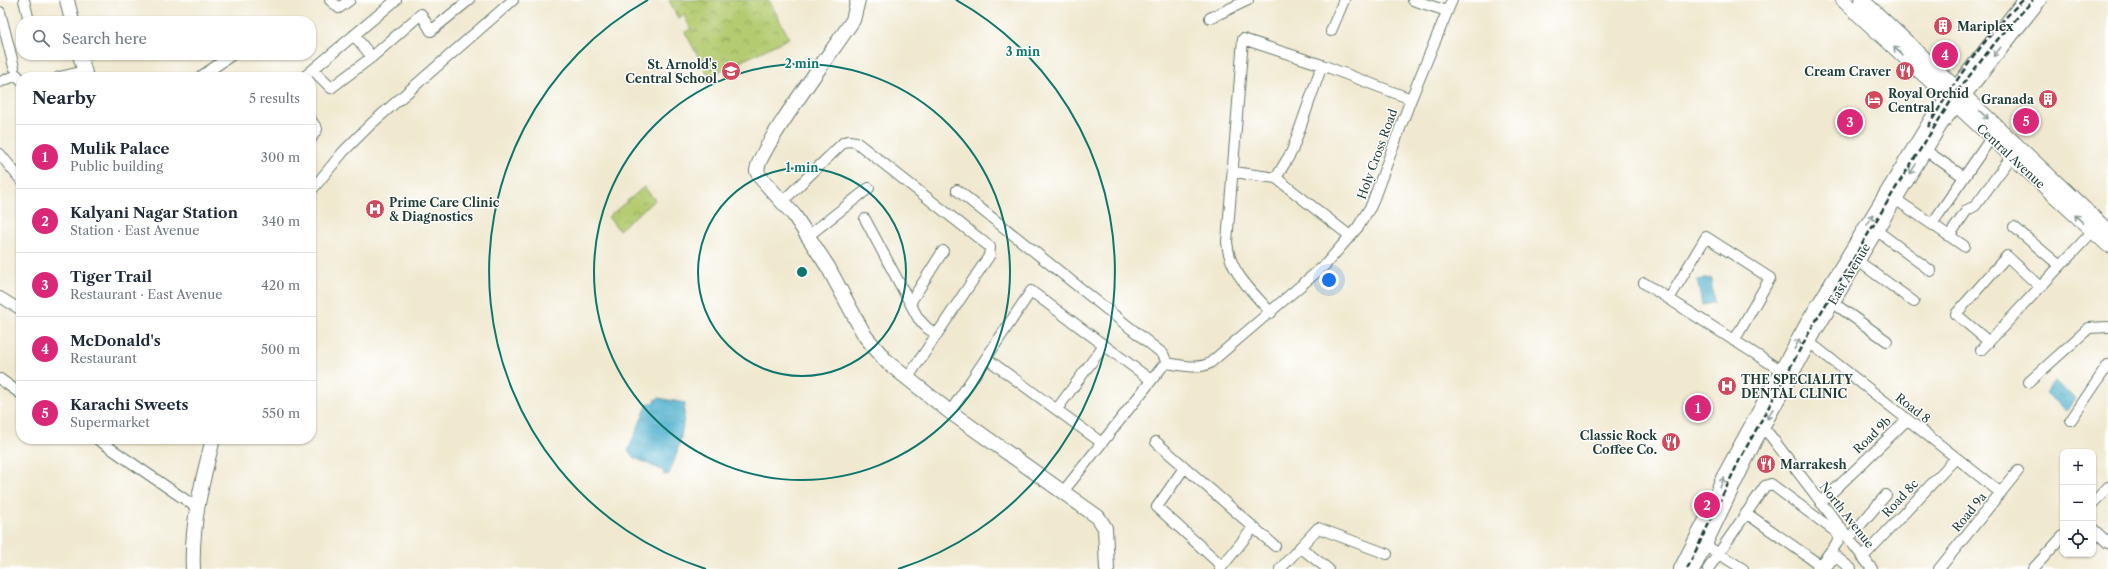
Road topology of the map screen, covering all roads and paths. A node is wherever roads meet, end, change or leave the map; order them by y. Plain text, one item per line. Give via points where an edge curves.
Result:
1 (24, 0) edge
2 (67, 0) edge
3 (330, 0) edge
4 (350, 0) edge
5 (396, 0) edge
6 (469, 0) edge
7 (513, 0) edge
8 (858, 0) edge
9 (1248, 0) edge
10 (1344, 0) edge
11 (1412, 0) edge
12 (1452, 0) edge
13 (1843, 0) edge
14 (1862, 0) edge
15 (2025, 0) edge
16 (2039, 0) edge
17 (1447, 11) junction
18 (0, 12) edge
19 (28, 16) edge
20 (71, 16) edge
21 (1210, 18) dead end
22 (1331, 31) dead end
23 (354, 35) junction
24 (372, 57) junction
25 (81, 60) edge
26 (225, 60) edge
27 (1322, 65) junction
28 (14, 67) dead end
29 (313, 70) joint
30 (84, 72) edge
31 (207, 72) edge
32 (310, 72) edge
33 (316, 73) edge
34 (16, 75) edge
35 (0, 82) edge
36 (1955, 96) junction
37 (1411, 99) junction
38 (1991, 138) junction
39 (1925, 150) junction
40 (0, 154) edge
41 (2012, 156) junction
42 (1234, 172) junction
43 (16, 174) edge
44 (1964, 177) junction
45 (1276, 178) junction
46 (316, 186) edge
47 (869, 188) dead end
48 (957, 190) dead end
49 (1895, 198) junction
50 (783, 201) junction
51 (865, 219) dead end
52 (1932, 224) junction
53 (2014, 227) dead end
54 (1876, 230) junction
55 (2093, 231) junction
56 (2108, 231) edge
57 (808, 236) junction
58 (1350, 236) junction
59 (1949, 236) junction
60 (2108, 245) edge
61 (1964, 246) dead end
62 (943, 251) dead end
63 (1858, 260) junction
64 (2060, 266) junction
65 (1931, 271) dead end
66 (1644, 284) dead end
67 (2040, 287) junction
68 (0, 297) edge
69 (1669, 299) junction
70 (1832, 302) junction
71 (1914, 302) dead end
72 (910, 303) junction
73 (16, 307) edge
74 (1271, 313) junction
75 (2108, 327) edge
76 (936, 334) junction
77 (1734, 341) junction
78 (1887, 341) dead end
79 (1809, 342) junction
80 (1989, 342) junction
81 (1104, 345) junction
82 (1981, 350) dead end
83 (986, 358) junction
84 (1167, 363) junction
85 (2108, 365) edge
86 (1782, 371) junction
87 (0, 378) edge
88 (907, 379) junction
89 (1151, 380) junction
90 (2030, 382) dead end
91 (16, 390) edge
92 (1057, 409) junction
93 (950, 412) junction
94 (1908, 420) junction
95 (2072, 420) dead end
96 (1757, 427) junction
97 (1156, 442) dead end
98 (1102, 443) junction
99 (104, 444) edge
100 (212, 444) edge
101 (1956, 458) junction
102 (1184, 468) junction
103 (2018, 471) dead end
104 (2108, 487) edge
105 (1062, 493) junction
106 (2001, 493) junction
107 (1886, 495) dead end
108 (2096, 500) edge
109 (1821, 503) junction
110 (196, 507) junction
111 (1746, 513) junction
112 (1253, 528) junction
113 (2096, 532) edge
114 (1849, 538) junction
115 (2060, 539) edge
116 (1700, 543) junction
117 (2108, 543) edge
118 (1275, 546) dead end
119 (1300, 547) junction
120 (1719, 553) junction
121 (1387, 554) dead end
122 (1867, 565) edge
123 (1221, 568) edge
124 (1821, 568) edge
125 (192, 569) edge
126 (1107, 569) edge
127 (1280, 569) edge
128 (1328, 569) edge
129 (1681, 569) edge
130 (1693, 569) edge
131 (1708, 569) edge
132 (1743, 569) edge
133 (1851, 569) edge
134 (1939, 569) edge
135 (2033, 569) edge

1 - 19 street
2 - 20 street
3 - 4 street via 339,8
5 - 23 street
6 - 24 street via 431,30 421,14
7 - 46 street via 371,124 343,152
8 - 50 street via 854,20 778,128 757,166 760,177
9 - 21 street
10 - 22 street
11 - 17 street
12 - 17 street, Holy Cross Road
36 -> 13 street, Central Avenue
14 - 36 street, Central Avenue
15 - 36 street, East Avenue
16 -> 36 street, East Avenue
17 - 37 street, Holy Cross Road
18 - 28 street
23 - 24 street
23 - 29 street
24 - 33 street via 331,88
25 - 30 street
26 - 31 street
27 - 37 street
27 - 42 street via 1243,40
27 - 45 street via 1292,151
29 - 32 street
34 - 35 street
36 - 38 street, Central Avenue
36 - 39 street, East Avenue
36 -> 56 street, Central Avenue
86 -> 36 street, East Avenue via 1807,324 1932,119
37 - 58 street, Holy Cross Road via 1371,206
38 - 41 street, Central Avenue
38 - 44 street
39 - 44 street
39 -> 49 street, East Avenue
40 - 43 street
55 -> 41 street, Central Avenue
41 - 59 street
42 - 45 street
42 - 74 street via 1228,256 1238,275
44 - 52 street
45 - 58 street
47 - 57 street
48 - 84 street via 1163,354
49 - 52 street
49 - 54 street, East Avenue
50 - 57 street
50 - 76 street via 844,142 856,142 990,246 989,256
51 - 72 street
52 - 59 street
53 - 64 street
54 - 63 street, East Avenue
54 - 65 street
55 - 60 street, Central Avenue
55 - 64 street
57 - 88 street via 828,267 865,336 887,362
58 - 74 street, Holy Cross Road via 1325,265
59 - 61 street
62 - 72 street
63 - 70 street, East Avenue
63 - 71 street
64 - 67 street
66 - 69 street
67 - 80 street
67 - 80 street via 2007,256 1956,314
68 - 73 street
69 - 77 street
69 - 77 street via 1706,237 1770,278
70 - 78 street
70 - 79 street, East Avenue
72 - 76 street via 923,324
74 - 84 street, Holy Cross Road via 1205,366
75 - 90 street via 2089,328
76 - 88 street
77 - 86 street
79 - 94 street, Road 8
79 -> 96 street, East Avenue
80 - 82 street
81 - 83 street via 1031,291
81 - 89 street
81 - 92 street
83 - 92 street
83 - 93 street
84 - 89 street
85 - 95 street
86 - 96 street, East Avenue
87 - 91 street
88 - 93 street
89 - 98 street
92 - 98 street
93 - 105 street
94 - 101 street, Road 8
94 - 109 street, Road 9b
96 - 109 street, North Avenue via 1769,434
96 - 116 street, East Avenue via 1724,478
97 - 102 street
98 - 105 street
99 - 110 street
100 - 110 street
101 - 106 street, Road 8
101 - 122 street, Road 8c
102 - 112 street
102 - 123 street via 1157,507
103 - 106 street, Road 9a
104 - 108 street
105 - 126 street via 1102,522 1105,528
106 - 134 street, Road 9a
107 - 114 street
109 - 114 street, North Avenue
110 - 125 street
111 - 120 street
111 - 124 street
111 - 124 street via 1765,486 1776,486 1839,537
112 - 118 street
112 - 123 street
113 - 117 street
114 - 122 street, North Avenue
115 - 135 street
116 - 120 street
116 - 129 street, East Avenue
116 - 130 street, East Avenue
119 - 121 street via 1318,528
119 - 127 street
119 - 128 street
120 - 131 street
120 - 132 street
124 - 133 street via 1835,556

